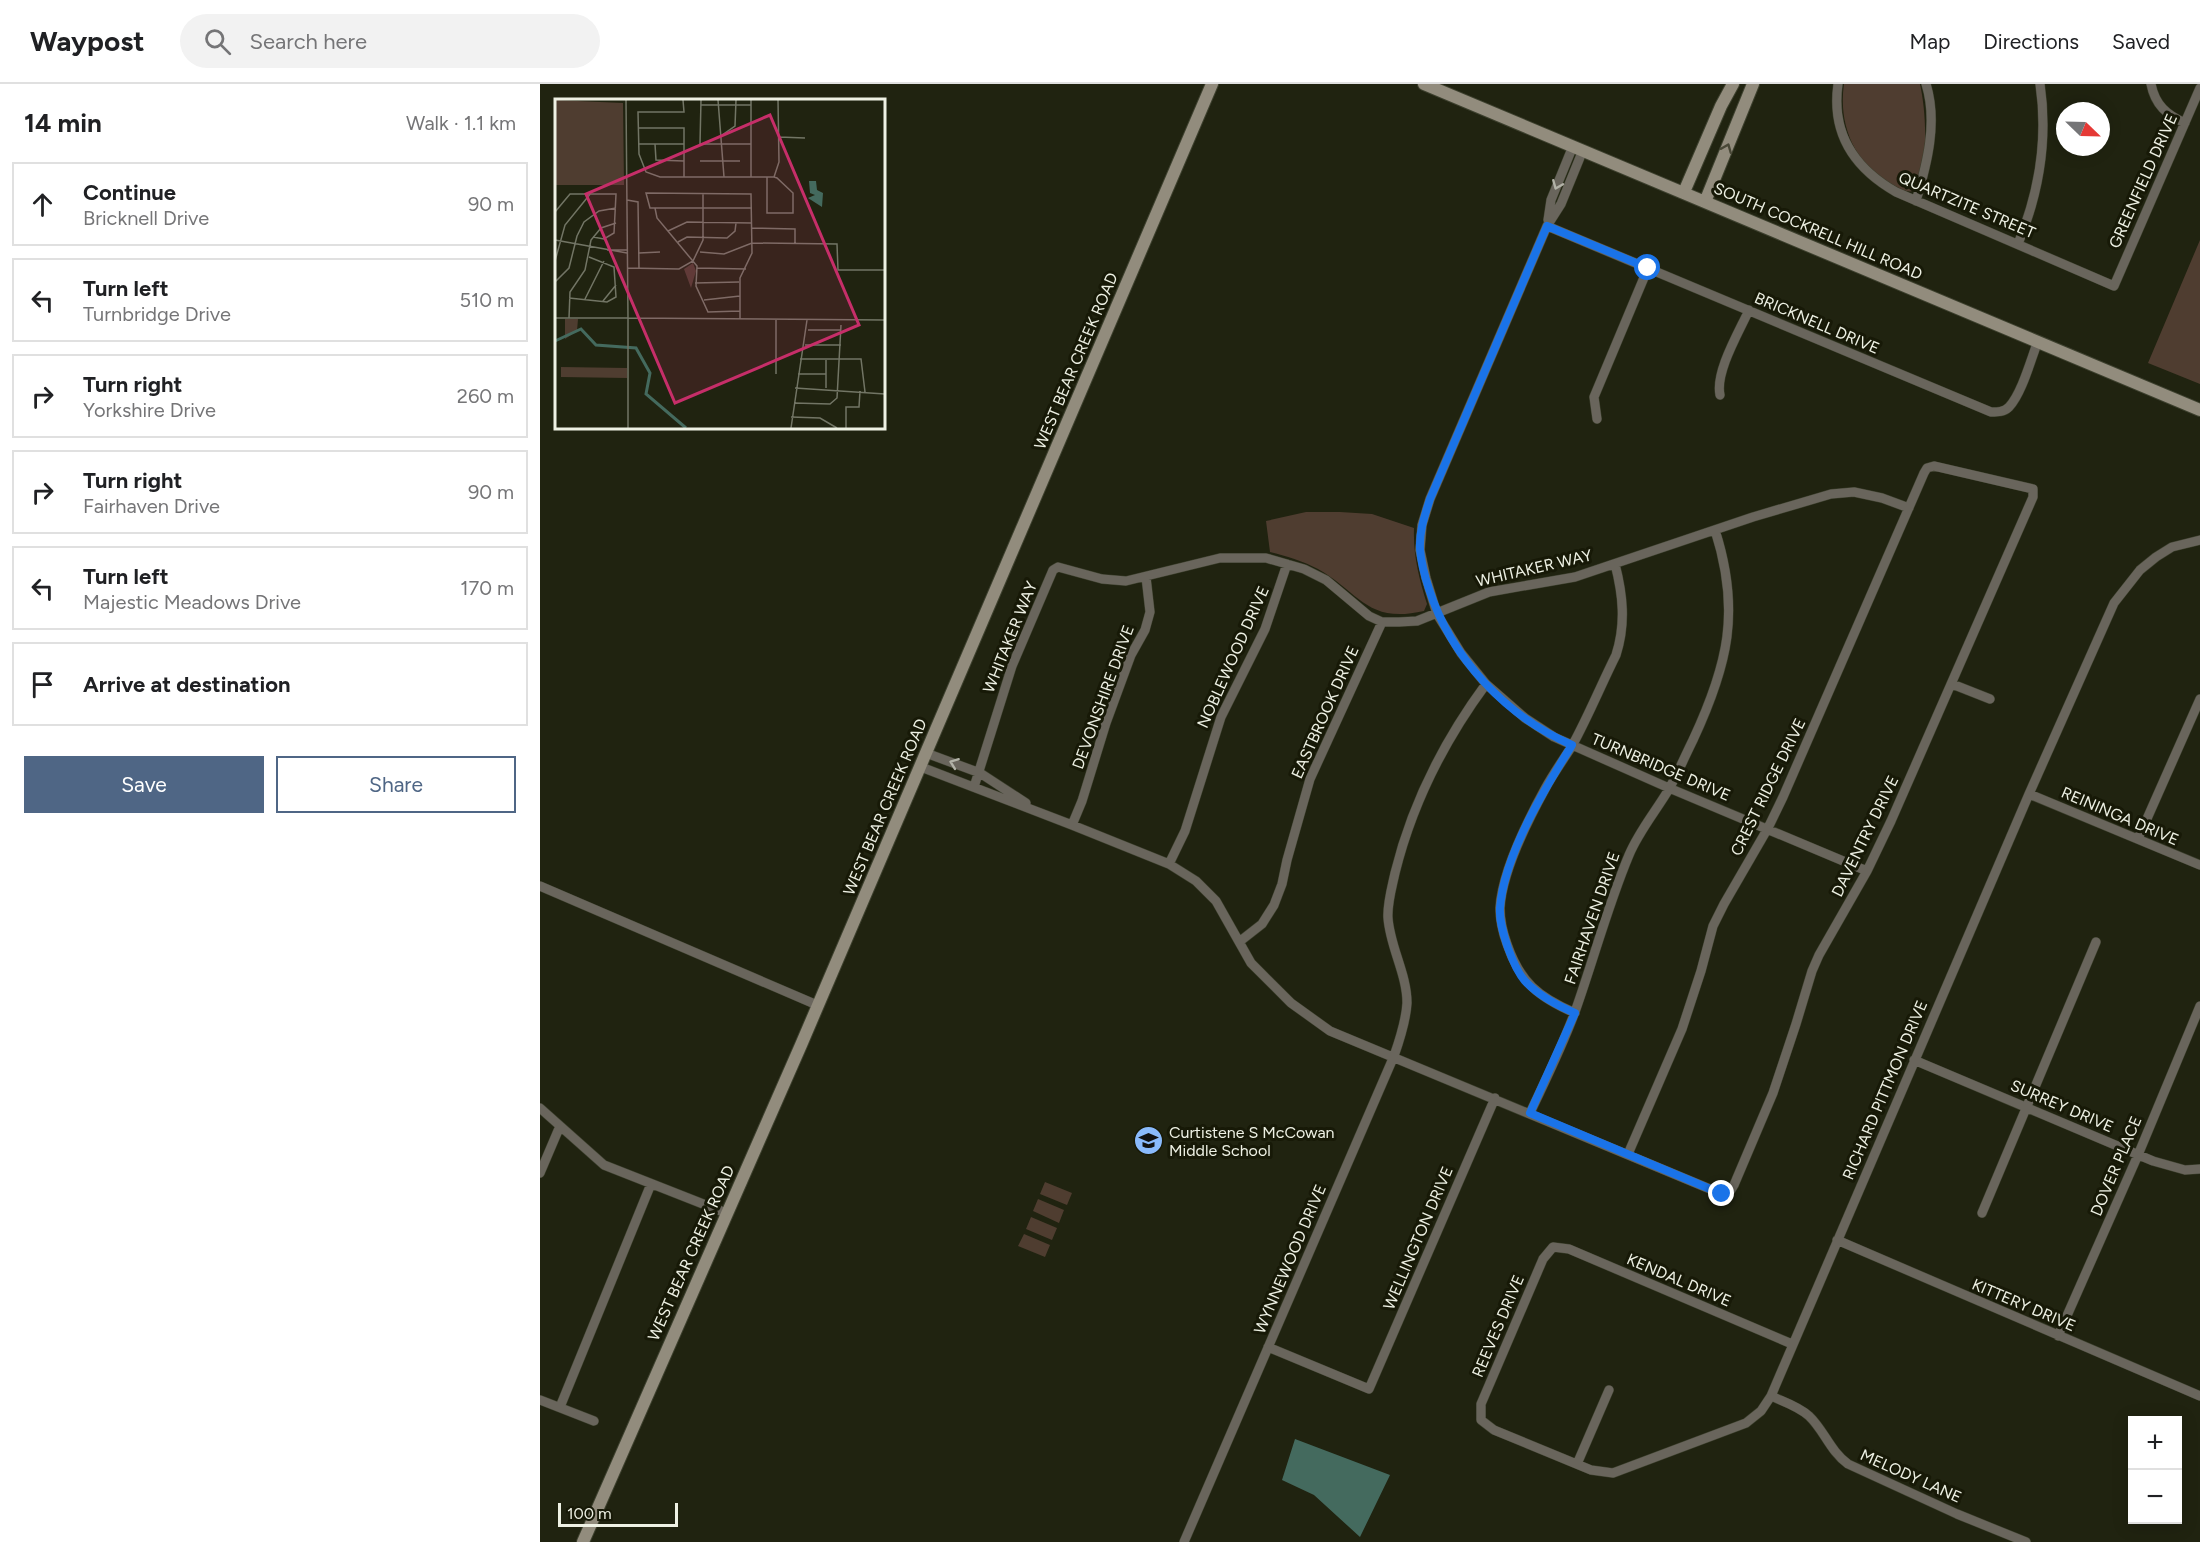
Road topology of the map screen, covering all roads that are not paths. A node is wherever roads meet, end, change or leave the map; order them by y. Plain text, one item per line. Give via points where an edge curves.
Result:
1 (1212, 84) edge
2 (1424, 84) edge
3 (1733, 84) edge
4 (1753, 84) edge
5 (1838, 84) edge
6 (1926, 84) edge
7 (2040, 84) edge
8 (2151, 84) edge
9 (2200, 88) edge
10 (2185, 123) junction
11 (1578, 148) junction
12 (1684, 192) junction
13 (1916, 201) junction
14 (1705, 202) junction
15 (1547, 226) junction
16 (2018, 244) junction
17 (1648, 268) junction
18 (2114, 286) joint
19 (1749, 310) junction
20 (2038, 341) junction
21 (1720, 395) dead end
22 (2200, 410) edge
23 (1597, 419) dead end
24 (2033, 489) joint
25 (1909, 508) junction
26 (1715, 530) junction
27 (2200, 540) edge
28 (1287, 564) junction
29 (1615, 564) junction
30 (1146, 577) junction
31 (1437, 614) junction
32 (1382, 622) junction
33 (1486, 684) junction
34 (1952, 684) junction
35 (1990, 699) dead end
36 (2200, 699) edge
37 (1572, 745) junction
38 (927, 753) junction
39 (921, 767) junction
40 (980, 773) junction
41 (974, 787) junction
42 (1669, 788) junction
43 (2029, 794) junction
44 (1040, 813) junction
45 (1072, 825) junction
46 (1768, 828) junction
47 (2138, 839) junction
48 (1169, 864) junction
49 (2200, 865) edge
50 (1868, 870) junction
51 (540, 886) edge
52 (1239, 942) junction
53 (2096, 942) dead end
54 (817, 1005) junction
55 (2200, 1006) edge
56 (1575, 1013) junction
57 (1394, 1056) junction
58 (1914, 1060) junction
59 (1495, 1098) junction
60 (2027, 1107) junction
61 (540, 1108) edge
62 (1530, 1113) junction
63 (560, 1126) junction
64 (1628, 1154) junction
65 (2138, 1155) junction
66 (2200, 1169) edge
67 (540, 1173) edge
68 (651, 1184) junction
69 (726, 1213) junction
70 (1982, 1213) dead end
71 (1837, 1240) junction
72 (1553, 1248) joint
73 (2058, 1336) junction
74 (1792, 1344) junction
75 (1268, 1347) junction
76 (1609, 1390) dead end
77 (1771, 1396) junction
78 (2200, 1396) edge
79 (540, 1400) edge
80 (560, 1407) junction
81 (1481, 1420) joint
82 (594, 1421) dead end
83 (1577, 1464) junction
84 (583, 1542) edge
85 (1184, 1542) edge
86 (2026, 1542) edge

1 - 38 main road, WEST BEAR CREEK ROAD
2 - 11 main road, SOUTH COCKRELL HILL ROAD
3 - 12 main road
14 -> 4 main road
5 - 13 street, QUARTZITE STREET via 1837,116 1855,160 1880,183
6 - 13 street via 1931,126 1927,165
7 - 16 street via 2043,122 2039,174
8 - 10 street via 2158,104
9 - 10 street, GREENFIELD DRIVE
10 - 18 street, GREENFIELD DRIVE
11 - 12 main road, SOUTH COCKRELL HILL ROAD
11 - 15 street, TURNBRIDGE DRIVE via 1551,200
12 - 14 main road, SOUTH COCKRELL HILL ROAD
13 - 16 street, QUARTZITE STREET
14 - 20 main road, SOUTH COCKRELL HILL ROAD
15 - 17 street, BRICKNELL DRIVE
15 - 31 street, TURNBRIDGE DRIVE via 1422,525 1420,550
16 - 18 street, QUARTZITE STREET
17 - 19 street, BRICKNELL DRIVE
17 - 23 street via 1594,397
19 - 20 street, BRICKNELL DRIVE via 1992,412 2002,412 2009,406
19 - 21 street via 1722,372
20 - 22 main road, SOUTH COCKRELL HILL ROAD
24 - 25 street, CREST RIDGE DRIVE via 1934,466 1927,468
24 - 34 street, DAVENTRY DRIVE via 2033,497
25 - 26 street, WHITAKER WAY via 1854,492 1831,494
25 - 46 street, CREST RIDGE DRIVE
26 - 29 street, WHITAKER WAY
26 - 42 street, FAIRHAVEN DRIVE via 1727,577 1730,614 1726,649 1707,710
27 - 43 street, RICHARD PITTMON DRIVE via 2172,547 2156,557 2140,570 2114,603
28 - 30 street, WHITAKER WAY via 1266,558 1220,558
28 - 32 street, WHITAKER WAY via 1326,580
28 - 48 street, NOBLEWOOD DRIVE via 1265,628 1221,717 1185,831
29 - 31 street, WHITAKER WAY via 1575,577 1489,592
29 - 37 street via 1623,603 1621,640
30 - 40 street, WHITAKER WAY via 1126,581 1058,567 1053,570 1012,666
30 - 45 street, DEVONSHIRE DRIVE via 1150,612 1145,630 1131,656
31 - 32 street, WHITAKER WAY via 1417,621
31 - 33 street, TURNBRIDGE DRIVE
32 - 52 street, EASTBROOK DRIVE via 1310,779 1275,905 1262,924
33 - 37 street, TURNBRIDGE DRIVE via 1525,718
33 - 57 street, WYNNEWOOD DRIVE via 1439,755 1402,844 1388,917 1407,1002 1404,1028
34 - 35 street
34 - 50 street, DAVENTRY DRIVE
36 - 47 street
37 - 42 street, TURNBRIDGE DRIVE
37 - 56 street via 1524,832 1500,908 1503,933 1523,980 1541,996
38 - 39 main road, WEST BEAR CREEK ROAD
40 -> 38 street
39 - 41 street
39 - 54 main road, WEST BEAR CREEK ROAD
40 - 41 street, WHITAKER WAY
40 - 44 street
41 - 44 street
42 - 46 street, TURNBRIDGE DRIVE
42 - 56 street, FAIRHAVEN DRIVE via 1633,844
43 - 47 street, REININGA DRIVE
43 - 58 street, RICHARD PITTMON DRIVE
44 - 45 street
45 - 48 street
46 - 50 street, TURNBRIDGE DRIVE
46 - 64 street, CREST RIDGE DRIVE via 1713,926 1682,1029
47 - 49 street, REININGA DRIVE
48 - 52 street via 1207,891
50 - 64 street, DAVENTRY DRIVE via 1812,971 1773,1093 1731,1190 1722,1194
51 - 54 street
52 - 57 street via 1251,963 1290,1003 1330,1031
53 - 60 street
54 - 69 main road, WEST BEAR CREEK ROAD
55 - 65 street, DOVER PLACE
56 - 62 street, FAIRHAVEN DRIVE
57 - 59 street
57 - 75 street, WYNNEWOOD DRIVE
58 - 60 street, SURREY DRIVE
58 - 71 street, RICHARD PITTMON DRIVE
59 - 62 street
59 - 75 street, WELLINGTON DRIVE via 1369,1389
60 - 65 street, SURREY DRIVE
60 - 70 street
61 - 63 street
62 - 64 street
63 - 67 street
63 - 68 street via 604,1165
65 - 66 street, SURREY DRIVE via 2167,1166
65 - 73 street, DOVER PLACE
68 - 69 street
68 - 80 street
69 - 84 main road, WEST BEAR CREEK ROAD
71 - 73 street, KITTERY DRIVE
71 - 74 street, RICHARD PITTMON DRIVE
72 - 74 street, KENDAL DRIVE via 1569,1249
72 - 81 street, REEVES DRIVE via 1543,1259 1485,1394
73 - 78 street, KITTERY DRIVE
74 - 77 street, RICHARD PITTMON DRIVE
75 - 85 street, WYNNEWOOD DRIVE
76 - 83 street
77 - 83 street, RICHARD PITTMON DRIVE via 1761,1411 1746,1422 1613,1473
77 - 86 street, MELODY LANE via 1810,1418 1838,1457 1848,1464
79 - 80 street
80 - 82 street
81 - 83 street, RICHARD PITTMON DRIVE via 1494,1430

